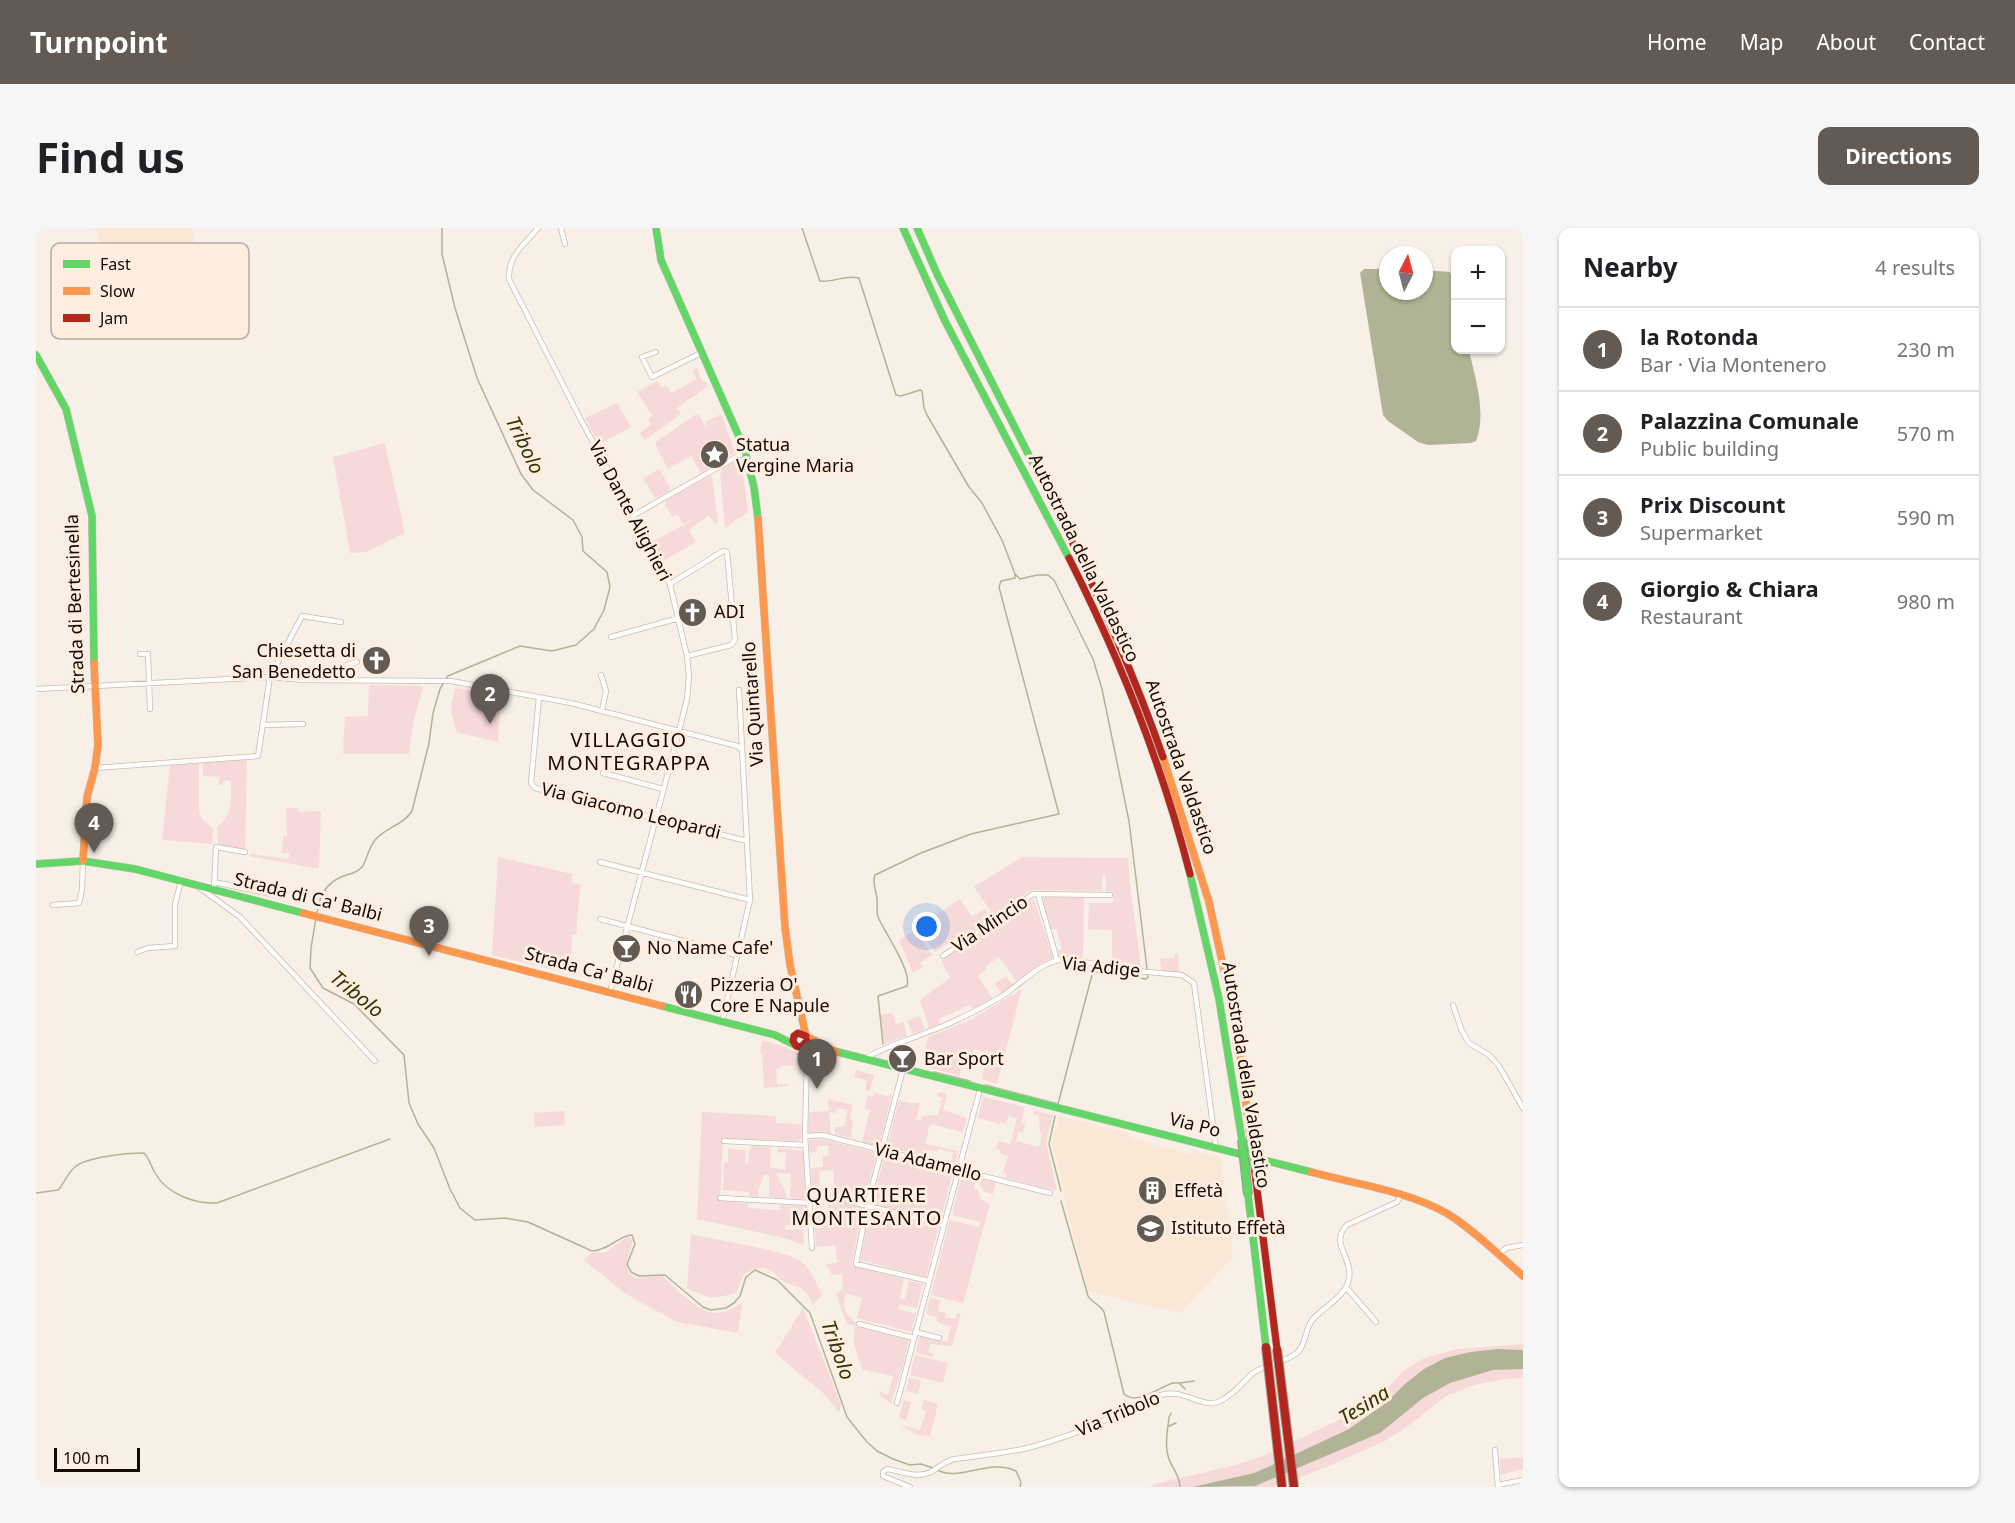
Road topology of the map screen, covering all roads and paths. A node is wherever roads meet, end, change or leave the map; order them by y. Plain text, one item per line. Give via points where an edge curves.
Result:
1 (538, 228) edge
2 (561, 228) edge
3 (656, 228) edge
4 (903, 228) edge
5 (917, 228) edge
6 (565, 244) dead end
7 (656, 352) dead end
8 (701, 354) junction
9 (36, 355) edge
10 (745, 452) junction
11 (634, 515) junction
12 (670, 584) junction
13 (678, 618) junction
14 (341, 622) dead end
15 (611, 637) dead end
16 (140, 654) dead end
17 (687, 656) junction
18 (357, 663) dead end
19 (601, 675) dead end
20 (270, 677) junction
21 (322, 679) junction
22 (149, 683) junction
23 (94, 685) junction
24 (36, 689) edge
25 (739, 690) dead end
26 (539, 697) junction
27 (150, 709) dead end
28 (602, 711) junction
29 (303, 724) dead end
30 (263, 726) junction
31 (679, 731) junction
32 (741, 749) junction
33 (95, 768) junction
34 (603, 773) dead end
35 (663, 789) junction
36 (656, 818) junction
37 (747, 841) junction
38 (245, 852) dead end
39 (83, 861) junction
40 (600, 862) dead end
41 (36, 864) edge
42 (642, 873) junction
43 (181, 881) junction
44 (198, 886) junction
45 (214, 886) junction
46 (1038, 894) junction
47 (1110, 895) dead end
48 (280, 896) dead end
49 (750, 900) junction
50 (53, 905) dead end
51 (600, 919) dead end
52 (628, 926) junction
53 (394, 936) joint
54 (137, 952) dead end
55 (737, 955) junction
56 (943, 956) dead end
57 (1057, 960) junction
58 (610, 992) junction
59 (1454, 1005) dead end
60 (802, 1016) junction
61 (722, 1022) junction
62 (796, 1034) junction
63 (775, 1035) junction
64 (803, 1042) junction
65 (864, 1059) junction
66 (375, 1061) dead end
67 (903, 1069) junction
68 (980, 1089) junction
69 (1523, 1108) edge
70 (805, 1136) junction
71 (724, 1141) dead end
72 (1251, 1144) joint
73 (805, 1145) junction
74 (1216, 1148) junction
75 (882, 1150) junction
76 (958, 1170) junction
77 (1050, 1193) dead end
78 (1401, 1195) junction
79 (720, 1198) dead end
80 (848, 1201) dead end
81 (810, 1203) junction
82 (867, 1206) junction
83 (944, 1225) junction
84 (1523, 1245) edge
85 (812, 1248) dead end
86 (1498, 1255) junction
87 (1523, 1276) edge
88 (929, 1281) junction
89 (1346, 1287) junction
90 (1376, 1322) dead end
91 (859, 1324) dead end
92 (915, 1335) junction
93 (939, 1338) dead end
94 (897, 1403) dead end
95 (1495, 1450) dead end
96 (1523, 1480) edge
97 (1498, 1486) edge
98 (910, 1487) edge
99 (1282, 1487) edge
100 (1294, 1487) edge

1 - 11 street, Via Dante Alighieri via 512,259 509,279
2 - 6 street
3 - 8 main road, Via Quintarello via 661,260
4 - 99 main road, Autostrada della Valdastico, bridge via 955,342 1087,593 1145,730 1176,823 1208,942 1227,1035
5 - 72 main road, Autostrada Valdastico via 1081,558 1146,708 1212,913 1237,1029
7 - 8 street via 642,357 652,377
8 - 10 main road, Via Quintarello
9 - 23 main road, Strada di Bertesinella via 66,409 92,516
10 - 11 street
10 - 60 main road, Via Quintarello via 758,523 785,927
11 - 12 street, Via Dante Alighieri
12 - 13 street, Via Dante Alighieri
12 - 17 street via 727,552 735,640 730,645
13 - 15 street
13 - 17 street, Via Dante Alighieri
14 - 20 street via 302,616
16 - 22 street via 148,654
17 - 31 street, Via Dante Alighieri via 687,699
18 - 21 street via 330,671
19 - 28 street via 606,691
20 - 21 street
20 - 22 street
20 - 30 street
21 - 26 street via 451,681
22 - 23 street
22 - 27 street
23 - 24 street
23 - 33 main road, Strada di Bertesinella via 98,745
25 - 32 street
26 - 28 street
26 - 36 street, Via Giacomo Leopardi via 531,783 535,788
28 - 31 street
29 - 30 street
30 - 33 street via 258,756
31 - 32 street
31 - 35 street, Via Dante Alighieri
32 - 37 street
33 - 39 main road, Strada di Bertesinella via 87,797
34 - 35 street
35 - 36 street, Via Dante Alighieri
36 - 37 street, Via Giacomo Leopardi
36 - 42 street, Via Dante Alighieri
37 - 49 street
38 - 45 street, Strada di Ca' Balbi via 216,848
39 - 41 main road, Strada di Ca' Balbi
39 - 43 main road, Strada di Ca' Balbi
39 - 50 street via 79,903
40 - 42 street
42 - 49 street
42 - 52 street, Via Dante Alighieri
43 - 44 main road, Strada di Ca' Balbi
43 - 54 street via 175,904 175,946
44 - 45 main road, Strada di Ca' Balbi
44 - 66 street, Strada di Ca' Balbi via 240,917
45 - 48 street, Strada di Ca' Balbi
45 - 53 main road, Strada di Ca' Balbi
46 - 47 street, Via Mincio
46 - 56 street, Via Mincio
46 - 57 street
49 - 55 street
51 - 52 street
52 - 55 street
52 - 58 street, Via Dante Alighieri
53 - 58 main road, Strada Ca' Balbi
55 - 61 street
57 - 65 street, Via Adige via 969,1014
57 - 74 street, Via Adige via 1182,975 1194,983
58 - 61 main road, Strada Ca' Balbi
59 - 69 street via 1469,1042 1499,1066
60 - 62 main road
60 - 64 main road, Via Quintarello
61 - 63 main road, Strada Ca' Balbi
62 - 63 main road, Strada Ca' Balbi
62 - 64 main road via 793,1040
63 - 64 main road, Strada Ca' Balbi
64 - 65 main road, Via Po
64 - 70 street
65 - 67 main road, Via Po
67 - 68 main road, Via Po
67 - 75 street
68 - 74 main road, Via Po
68 - 76 street
70 - 73 street
70 - 75 street, Via Adamello via 822,1135
71 - 73 street
72 - 100 main road, Autostrada della Valdastico, bridge
73 - 81 street
74 - 78 main road, Via Po
75 - 76 street, Via Adamello
75 - 82 street
76 - 77 street, Via Adamello
76 - 83 street
78 - 86 main road, Via Po via 1447,1214
78 - 89 street via 1396,1202 1342,1229 1339,1241 1349,1270
79 - 81 street
80 - 82 street
81 - 85 street
82 - 83 street
82 - 88 street via 856,1264
83 - 88 street
84 - 86 street via 1506,1248
86 - 87 main road, Via Po
88 - 92 street
89 - 90 street
89 - 98 street, Via Tribolo via 1312,1321 1298,1352 1253,1373 1220,1401 1209,1404 1178,1393 1161,1395 1044,1444 948,1461 932,1471 912,1475 883,1472 888,1479
91 - 92 street
92 - 93 street
92 - 94 street
95 - 97 street
96 - 97 street

